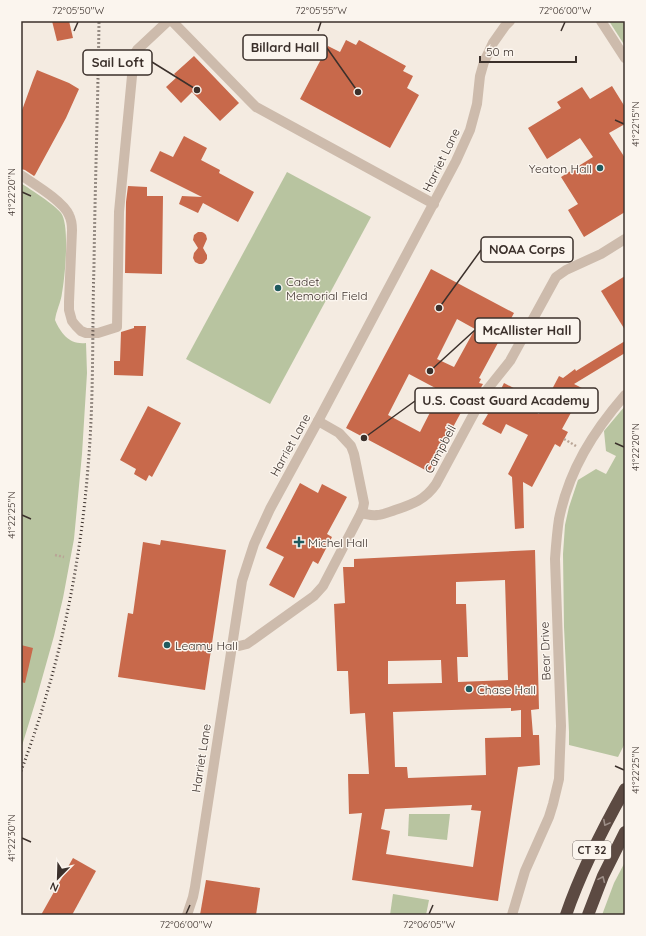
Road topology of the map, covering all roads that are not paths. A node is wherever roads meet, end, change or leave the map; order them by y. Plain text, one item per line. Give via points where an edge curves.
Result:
1 (168, 21) edge
2 (172, 21) edge
3 (510, 21) edge
4 (601, 21) edge
5 (625, 58) edge
6 (21, 175) edge
7 (434, 204) junction
8 (625, 239) edge
9 (625, 395) edge
10 (318, 421) junction
11 (362, 513) junction
12 (232, 645) junction
13 (625, 789) edge
14 (625, 832) edge
15 (187, 915) edge
16 (512, 915) edge
17 (566, 915) edge
18 (588, 915) edge

1 - 6 street via 134,55 119,212 117,327 92,334 81,331 76,326 70,316 69,302 72,230 68,213 57,201
2 - 7 street via 256,107
3 - 7 street, Harriet Lane via 498,34 489,50 482,70 470,130
4 - 5 street
7 - 10 street, Harriet Lane
8 - 11 street, Campbell via 556,277 510,362 486,391 431,492 412,504 384,514
9 - 16 street, Bear Drive via 598,428 585,451 570,483 559,520 555,559 561,726 559,779 549,817 525,871
10 - 11 street via 339,433 351,446 364,502
10 - 12 street, Harriet Lane via 254,544 242,581
11 - 12 street via 318,592 247,644
12 - 15 street, Harriet Lane via 195,887
13 -> 17 highway, CT 32 via 590,855
18 -> 14 highway, CT 32 via 603,876

